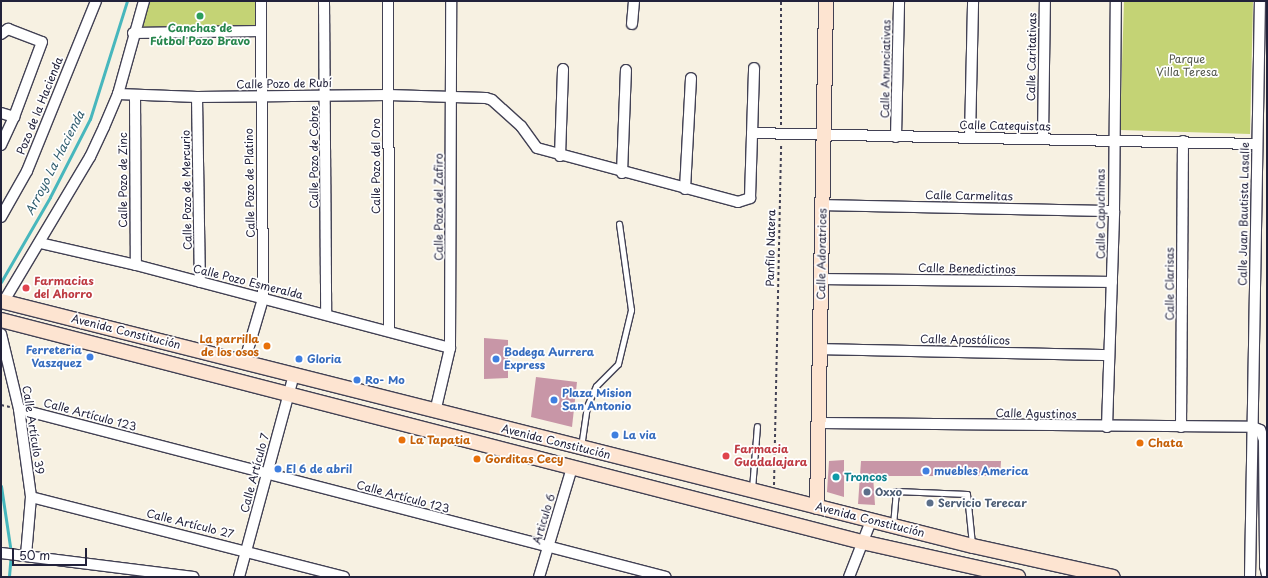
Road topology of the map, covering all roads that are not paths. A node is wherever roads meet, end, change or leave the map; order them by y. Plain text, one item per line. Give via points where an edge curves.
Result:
1 (96, 1) edge
2 (144, 1) edge
3 (262, 1) edge
4 (324, 1) edge
5 (388, 1) edge
6 (451, 1) edge
7 (634, 1) edge
8 (826, 1) edge
9 (899, 1) edge
10 (973, 1) edge
11 (1045, 1) edge
12 (1116, 1) edge
13 (1260, 1) edge
14 (632, 24) dead end
15 (261, 31) junction
16 (133, 33) junction
17 (1, 34) edge
18 (563, 68) dead end
19 (754, 68) dead end
20 (626, 70) dead end
21 (691, 78) dead end
22 (118, 94) junction
23 (135, 95) junction
24 (388, 95) junction
25 (326, 96) junction
26 (452, 96) junction
27 (197, 97) junction
28 (261, 97) junction
29 (1, 113) edge
30 (14, 117) junction
31 (752, 133) junction
32 (823, 136) junction
33 (896, 137) junction
34 (970, 138) junction
35 (1043, 138) junction
36 (1113, 139) junction
37 (1183, 141) junction
38 (1257, 144) junction
39 (1, 145) edge
40 (560, 156) junction
41 (622, 173) junction
42 (685, 189) junction
43 (823, 205) junction
44 (1114, 211) junction
45 (1, 217) edge
46 (619, 224) dead end
47 (40, 243) junction
48 (136, 265) junction
49 (822, 279) junction
50 (200, 282) junction
51 (1112, 282) junction
52 (263, 299) junction
53 (3, 301) edge
54 (326, 314) junction
55 (1, 320) edge
56 (389, 331) junction
57 (1, 334) edge
58 (450, 348) junction
59 (820, 349) junction
60 (1109, 355) junction
61 (244, 363) junction
62 (294, 375) junction
63 (287, 396) junction
64 (15, 408) junction
65 (435, 412) junction
66 (820, 423) junction
67 (757, 426) dead end
68 (1107, 427) junction
69 (1181, 427) junction
70 (1253, 427) junction
71 (581, 448) junction
72 (572, 468) junction
73 (268, 474) junction
74 (752, 490) junction
75 (31, 497) junction
76 (817, 507) junction
77 (871, 521) junction
78 (893, 526) junction
79 (862, 542) junction
80 (973, 546) junction
81 (548, 548) junction
82 (245, 550) junction
83 (1, 553) edge
84 (21, 555) junction
85 (1250, 572) edge
86 (1267, 575) edge
87 (194, 577) edge
88 (239, 577) edge
89 (344, 577) edge
90 (540, 577) edge
91 (666, 577) edge
92 (849, 577) edge
93 (1018, 577) edge
94 (1113, 577) edge
95 (1244, 577) edge

1 - 45 street, Pozo de la Hacienda via 27,171
2 - 16 street
3 - 15 street, Calle Pozo de Platino
4 - 25 street, Calle Pozo de Cobre
5 - 24 street, Calle Pozo del Oro
6 - 26 street, Calle Pozo del Zafiro
7 - 14 street
8 - 32 main road, Calle Adoratrices
9 - 33 street, Calle Anunciativas
10 - 34 street
11 - 35 street, Calle Caritativas
12 - 36 street, Calle Capuchinas
13 - 38 street, Calle Juan Bautista Lasalle
15 - 16 street
15 - 28 street, Calle Pozo de Platino
16 - 22 street
17 - 30 street via 8,29 42,42
18 - 40 street
19 - 31 street
20 - 41 street
21 - 42 street
22 - 23 street, Calle Pozo de Rubí
22 - 47 street via 90,156
23 - 27 street, Calle Pozo de Rubí
23 - 48 street, Calle Pozo de Zinc
24 - 25 street, Calle Pozo de Rubí
24 - 26 street, Calle Pozo de Rubí
24 - 56 street, Calle Pozo del Oro
25 - 28 street, Calle Pozo de Rubí
25 - 54 street, Calle Pozo de Cobre
26 - 40 street, Calle Pozo de Rubí via 492,100 521,126 537,148
26 - 58 street, Calle Pozo del Zafiro
27 - 28 street, Calle Pozo de Rubí
27 - 50 street, Calle Pozo de Mercurio
28 - 52 street, Calle Pozo de Platino
29 - 30 street
30 - 39 street
31 - 32 street, Calle Catequistas
31 - 42 street, Calle Pozo de Rubí via 750,198 738,202
32 - 33 street, Calle Catequistas
32 - 43 main road, Calle Adoratrices
33 - 34 street, Calle Catequistas
34 - 35 street, Calle Catequistas
35 - 36 street, Calle Catequistas
36 - 37 street, Calle Catequistas
36 - 44 street, Calle Capuchinas
37 - 38 street, Calle Catequistas
37 - 69 street, Calle Clarisas
38 - 70 street, Calle Juan Bautista Lasalle
40 - 41 street, Calle Pozo de Rubí
41 - 42 street, Calle Pozo de Rubí
43 - 44 street, Calle Carmelitas
43 - 49 main road, Calle Adoratrices
44 - 51 street, Calle Capuchinas
46 - 71 lane via 631,310 618,364 596,386 586,406
47 - 48 street, Calle Pozo Esmeralda
47 - 53 street
48 - 50 street, Calle Pozo Esmeralda
49 - 51 street, Calle Benedictinos
49 - 59 main road, Calle Adoratrices
50 - 52 street, Calle Pozo Esmeralda
51 - 60 street, Calle Capuchinas
52 - 54 street, Calle Pozo Esmeralda
52 - 61 street, Calle Pozo de Platino
53 - 61 main road, Avenida Constitución
54 - 56 street, Calle Pozo Esmeralda
55 - 63 main road, Avenida Constitución
56 - 58 street, Calle Pozo Esmeralda
57 - 64 street, Calle Artículo 39
58 - 65 street, Calle Pozo del Zafiro
59 - 60 street, Calle Apostólicos
59 - 66 main road, Calle Adoratrices
60 - 68 street, Calle Capuchinas
61 - 62 main road, Avenida Constitución
62 - 63 street, Calle Artículo 7
62 - 65 main road, Avenida Constitución
63 - 72 main road, Avenida Constitución
63 - 73 street, Calle Artículo 7
64 - 73 street, Calle Artículo 123
64 - 75 street, Calle Artículo 39
65 - 71 main road, Avenida Constitución
66 - 68 street, Calle Agustinos
66 - 76 main road, Calle Adoratrices
67 - 74 lane
68 - 69 street, Calle Agustinos
69 - 70 street, Calle Agustinos
70 - 85 street, Calle Juan Bautista Lasalle
70 - 86 street via 1260,430 1264,440
71 - 74 main road, Avenida Constitución
72 - 79 main road, Avenida Constitución
72 - 81 street, Articulo 6
73 - 81 street, Calle Artículo 123
73 - 82 street, Calle Artículo 7
74 - 76 main road, Avenida Constitución
75 - 82 street, Calle Artículo 27
75 - 84 street, Calle Artículo 39
76 - 77 main road, Avenida Constitución
77 - 78 main road, Avenida Constitución
77 - 79 street
78 - 80 main road, Avenida Constitución
78 - 80 lane via 896,491 966,494
79 - 92 street
79 - 93 main road, Avenida Constitución
80 - 94 main road, Avenida Constitución
81 - 90 street, Articulo 6
81 - 91 street, Calle Artículo 123
82 - 88 street, Calle Artículo 7
82 - 89 street, Calle Artículo 27
83 - 84 street
84 - 87 street
85 - 95 street, Calle Juan Bautista Lasalle

